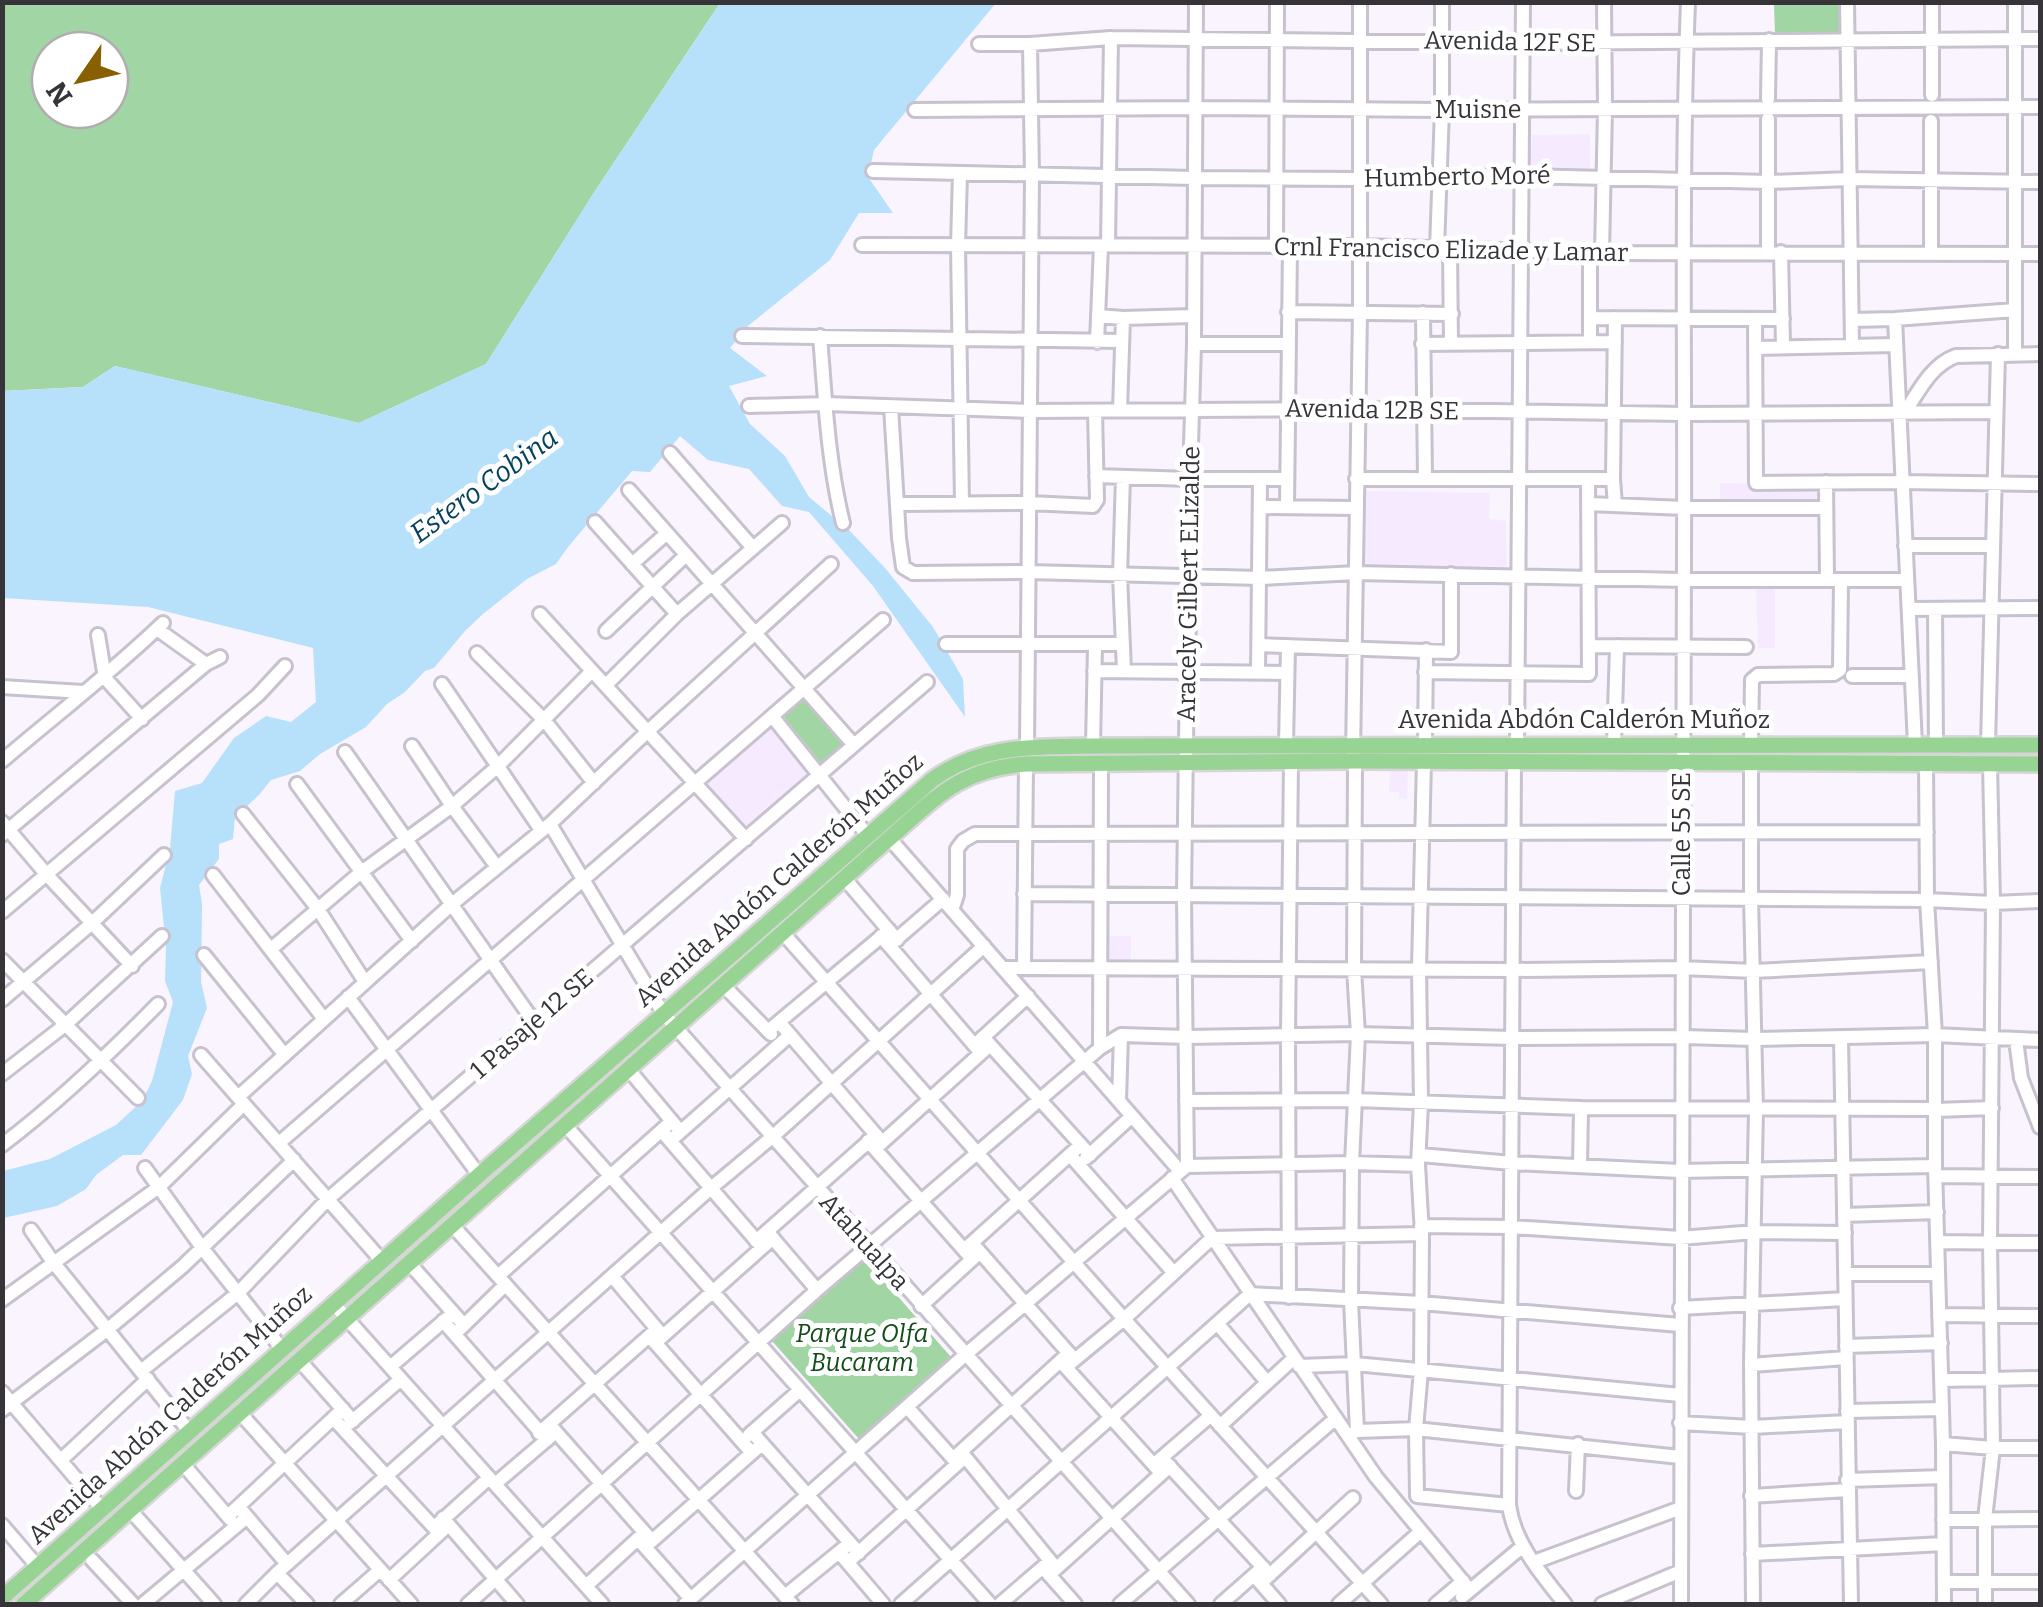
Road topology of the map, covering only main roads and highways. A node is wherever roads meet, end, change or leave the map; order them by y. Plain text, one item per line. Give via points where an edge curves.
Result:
1 (2040, 745) edge
2 (1186, 754) junction
3 (1516, 754) junction
4 (1683, 754) junction
5 (1026, 756) junction
6 (2040, 764) edge
7 (12, 1600) edge

1 - 4 main road, Avenida Abdón Calderón Muñoz via 1751,745
2 - 3 main road, Avenida Abdón Calderón Muñoz
2 - 5 main road, Avenida Abdón Calderón Muñoz via 1102,763
2 - 5 main road, Avenida Abdón Calderón Muñoz via 1093,746
3 - 4 main road, Avenida Abdón Calderón Muñoz
3 - 4 main road, Avenida Abdón Calderón Muñoz via 1614,745
4 - 6 main road, Avenida Abdón Calderón Muñoz via 1751,762
5 - 7 main road, Avenida Abdón Calderón Muñoz via 952,786 131,1510
5 - 7 main road, Avenida Abdón Calderón Muñoz via 985,753 932,780 282,1348 38,1567

